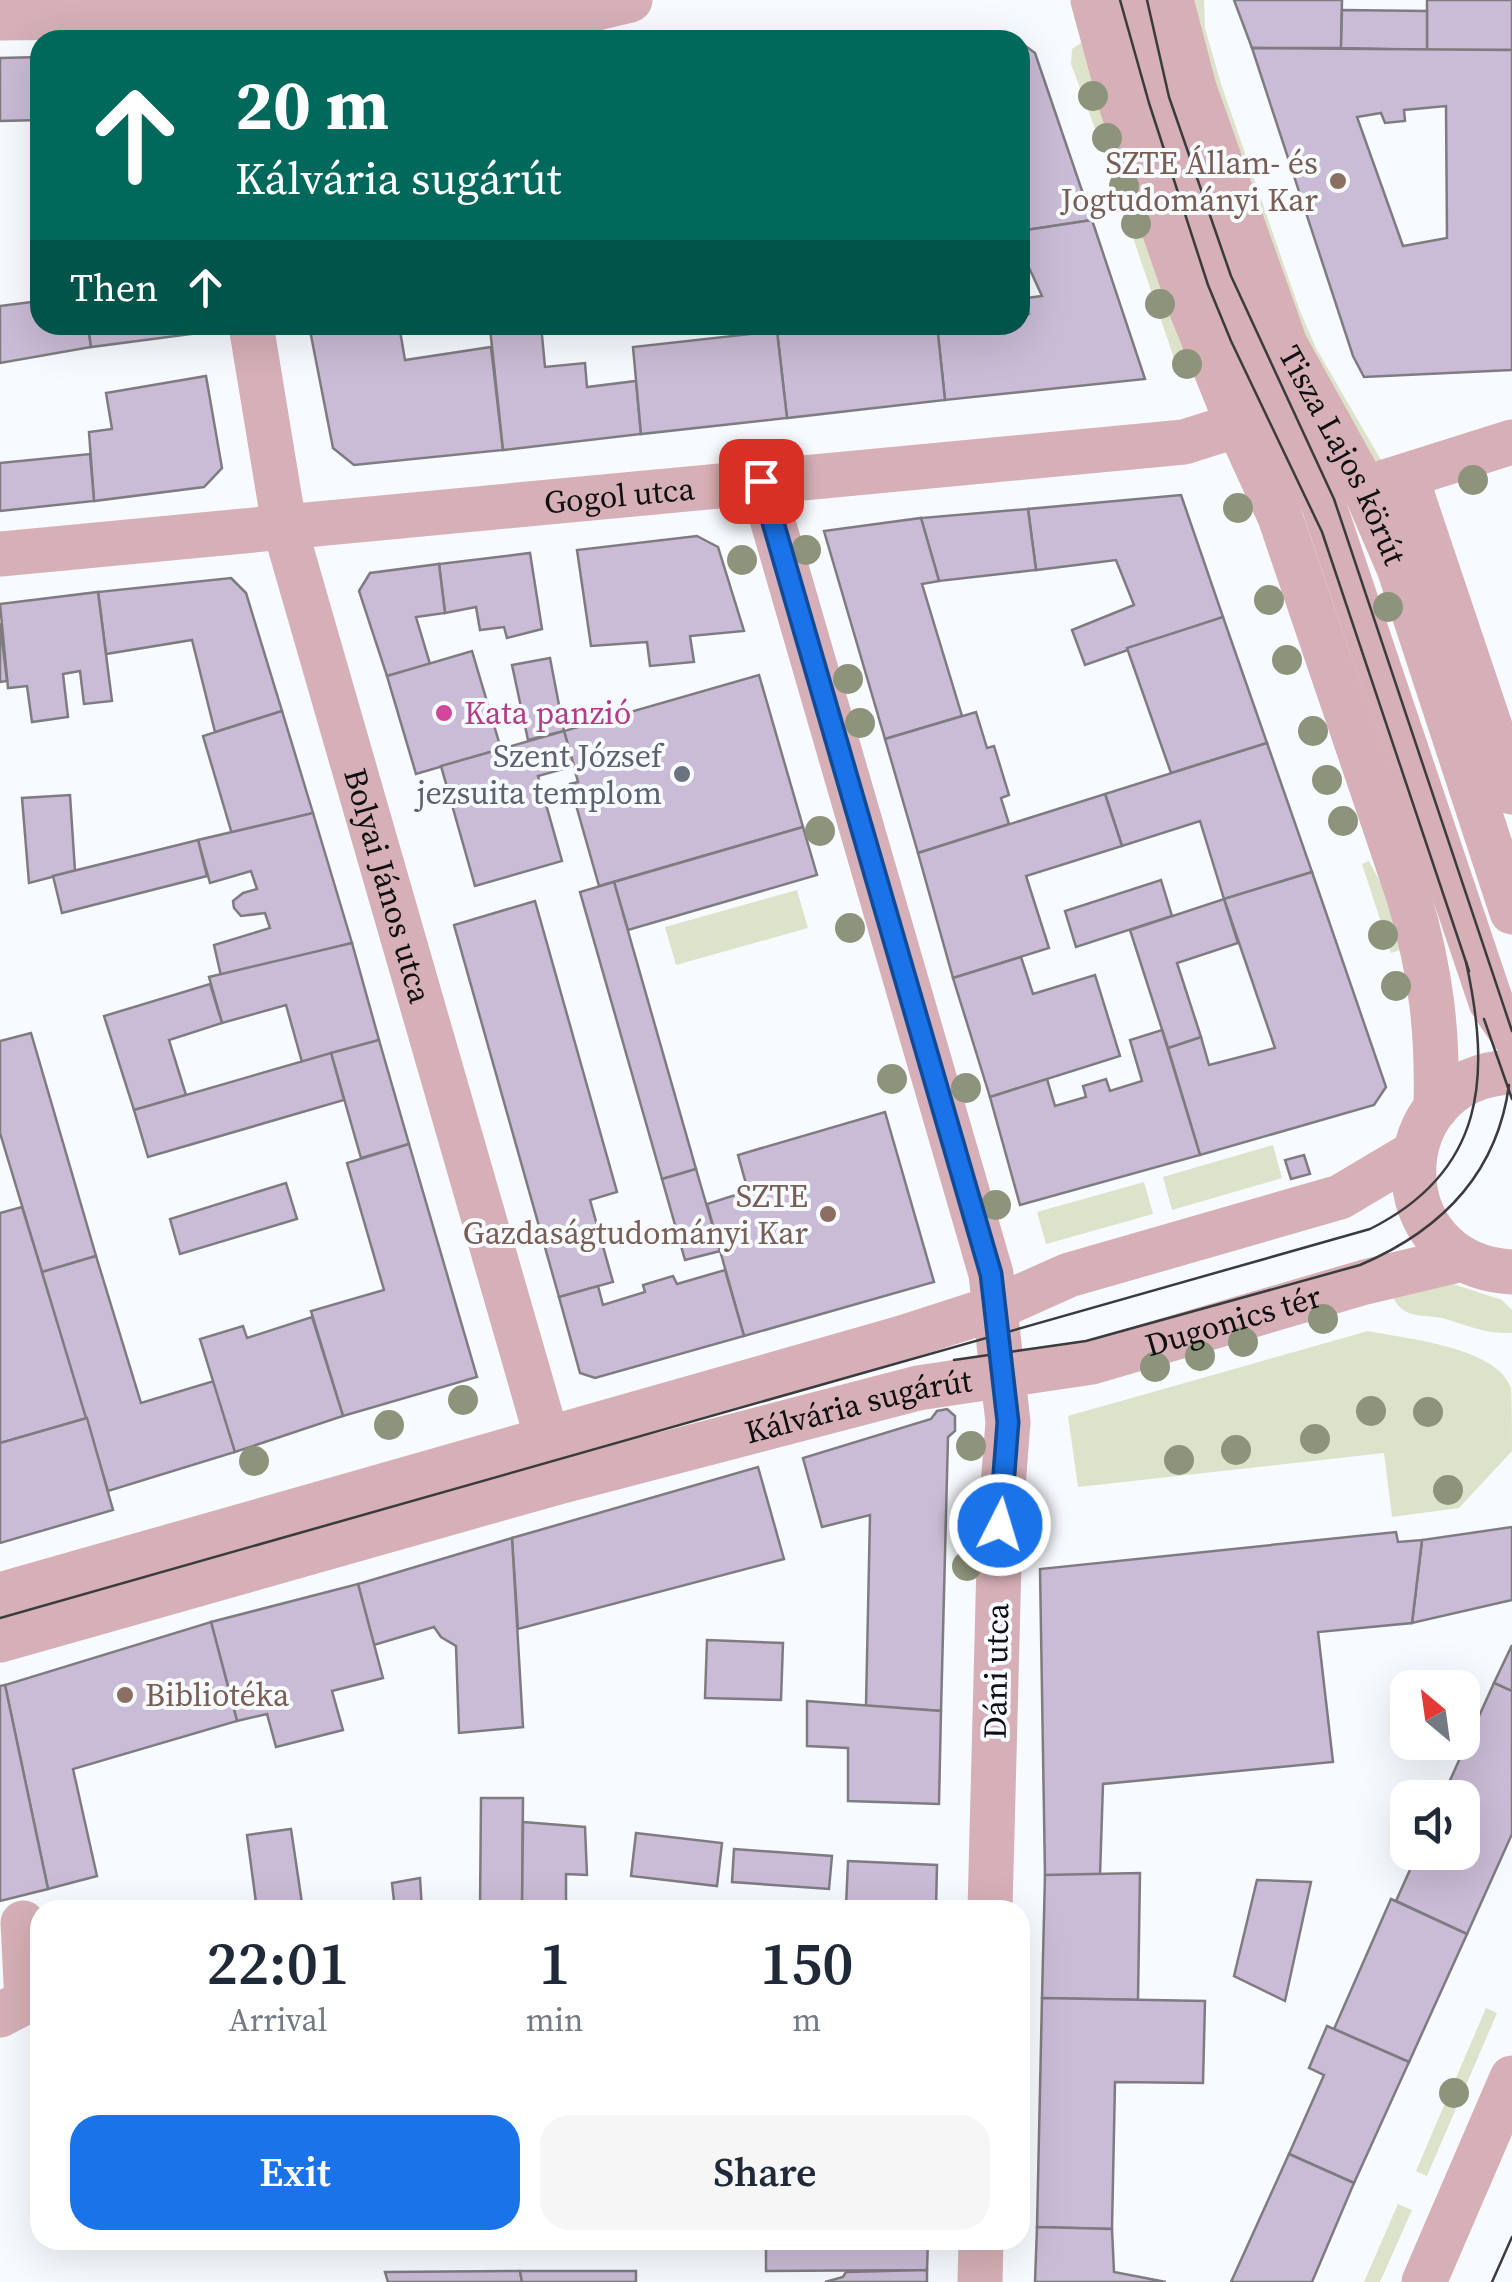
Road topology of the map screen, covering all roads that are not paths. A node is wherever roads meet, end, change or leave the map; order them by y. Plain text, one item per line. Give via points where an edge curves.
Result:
1 (630, 0) edge
2 (1093, 0) edge
3 (1131, 0) edge
4 (1171, 0) edge
5 (0, 18) edge
6 (199, 18) edge
7 (1219, 280) junction
8 (253, 335) edge
9 (1238, 425) junction
10 (1512, 442) edge
11 (761, 481) junction
12 (284, 525) junction
13 (0, 554) edge
14 (1512, 792) edge
15 (1512, 912) edge
16 (1512, 1033) edge
17 (1512, 1072) edge
18 (1436, 1108) junction
19 (1414, 1153) junction
20 (1495, 1272) edge
21 (995, 1308) junction
22 (1004, 1373) junction
23 (547, 1438) junction
24 (0, 1594) edge
25 (0, 1640) edge
26 (990, 1900) edge
27 (22, 1923) dead end
28 (0, 2015) edge
29 (1512, 2078) edge
30 (981, 2250) edge
31 (980, 2282) edge
32 (1424, 2282) edge

1 - 6 street via 584,11
2 - 9 street, Tisza Lajos körút via 1122,107
3 - 7 street, Tisza Lajos körút
4 - 15 street, Tisza Lajos körút via 1194,88 1285,344 1365,489 1399,568
5 - 6 street
7 - 9 street, Tisza Lajos körút
7 - 16 street, Tisza Lajos körút via 1323,503 1490,1002
8 - 12 street, Bolyai János utca
9 - 11 street, Gogol utca via 1184,442
9 - 18 street, Tisza Lajos körút via 1280,517 1409,897 1436,1020
10 - 14 street via 1394,480
11 - 12 street, Gogol utca
11 - 21 street via 991,1274
12 - 13 street, Gogol utca
12 - 23 street, Bolyai János utca
17 - 18 street via 1474,1080
18 - 19 street
19 - 20 street via 1421,1214 1438,1240
19 - 21 street via 1340,1197 1069,1276
20 - 22 street, Dugonics tér via 1365,1282 1092,1362
21 - 22 street, Kálvária sugárút
21 - 23 street, Kálvária sugárút
22 - 25 street, Kálvária sugárút via 918,1388 558,1482
22 - 26 street, Dáni utca via 1008,1422
23 - 24 street, Kálvária sugárút
27 - 28 street via 27,2001
29 - 32 street
30 - 31 street

